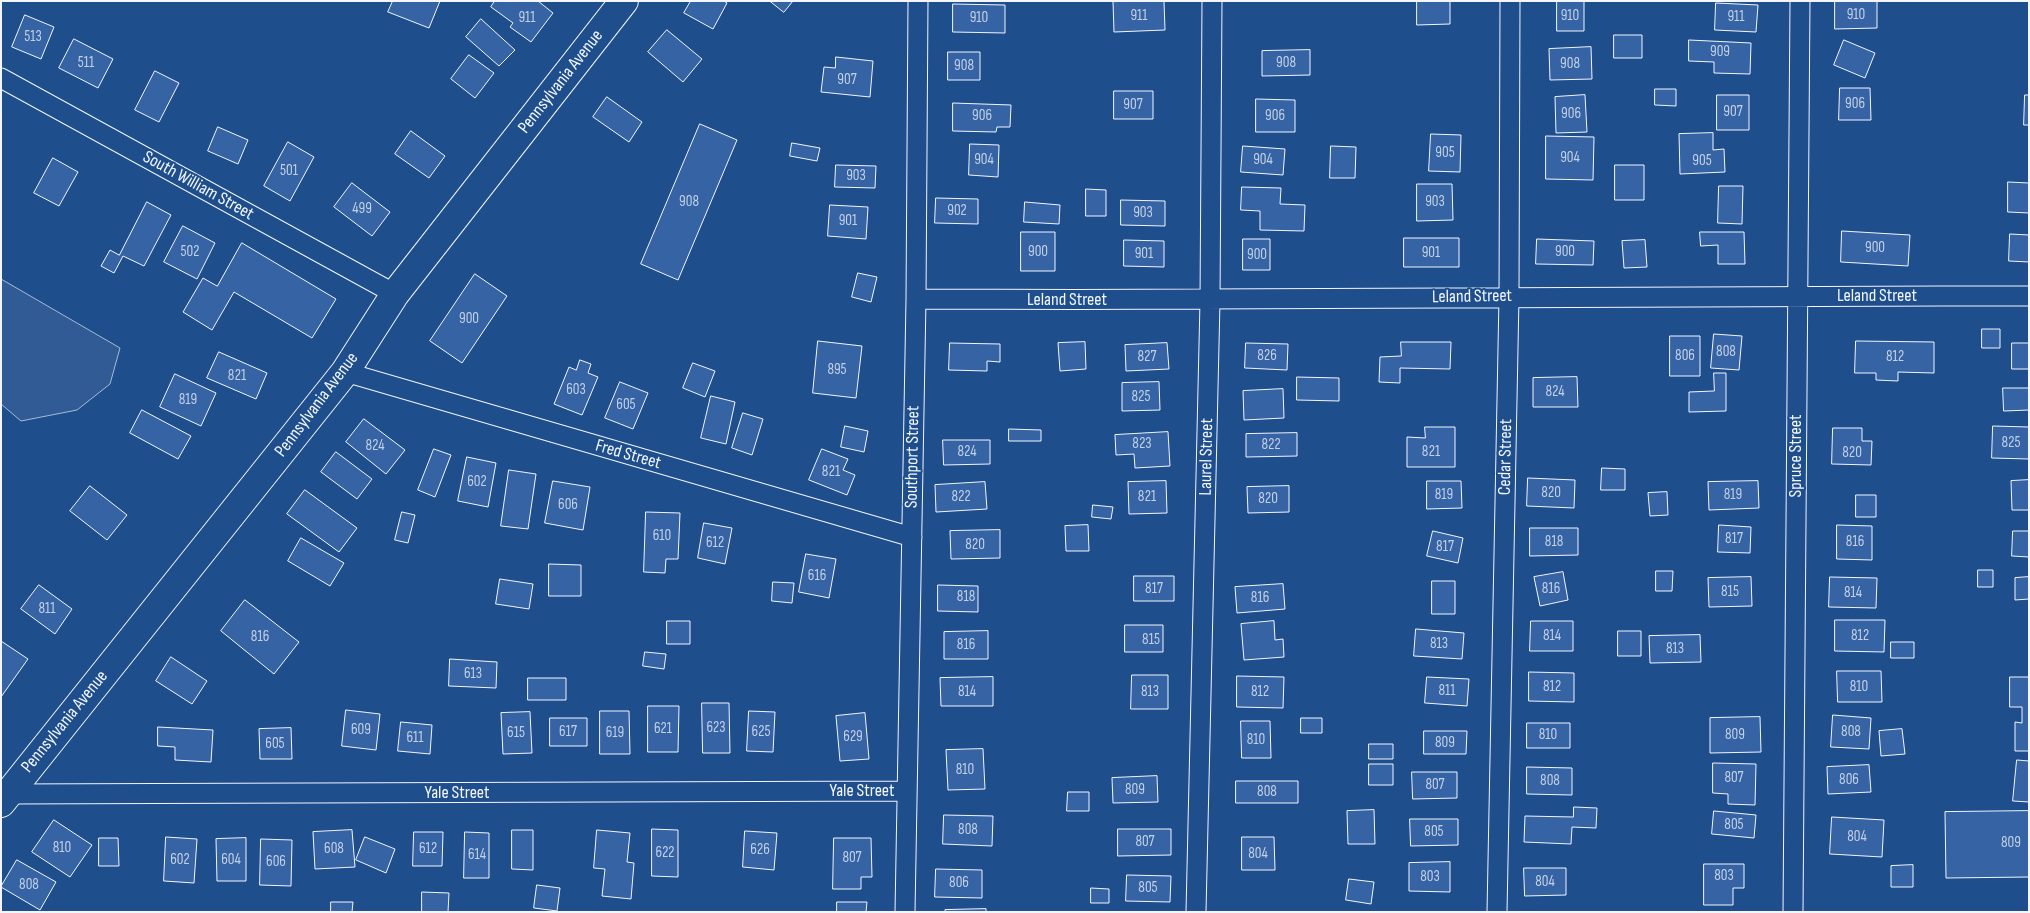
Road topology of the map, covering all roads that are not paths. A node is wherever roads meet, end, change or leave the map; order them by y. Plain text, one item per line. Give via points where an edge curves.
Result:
1 (624, 1) edge
2 (918, 1) edge
3 (1212, 1) edge
4 (1510, 1) edge
5 (1800, 1) edge
6 (1, 78) edge
7 (396, 294) junction
8 (1797, 296) junction
9 (2029, 296) edge
10 (1510, 297) junction
11 (916, 299) junction
12 (1210, 301) junction
13 (345, 372) junction
14 (912, 537) junction
15 (906, 791) junction
16 (5, 799) edge
17 (905, 912) edge
18 (1196, 912) edge
19 (1497, 912) edge
20 (1793, 912) edge

1 - 7 main road, Pennsylvania Avenue
2 - 11 street, Southport Street
3 - 12 street, Laurel Street
4 - 10 street, Cedar Street
5 - 8 street, Spruce Street
6 - 7 street, South William Street
7 - 13 main road, Pennsylvania Avenue
8 - 9 street, Leland Street
8 - 10 street, Leland Street
8 - 20 street, Spruce Street
10 - 12 street, Leland Street
10 - 19 street, Cedar Street
11 - 12 street, Leland Street
11 - 14 street, Southport Street
12 - 18 street, Laurel Street
13 - 14 street, Fred Street
13 - 16 main road, Pennsylvania Avenue
14 - 15 street, Southport Street
15 - 16 street, Yale Street
15 - 17 street, Southport Street

